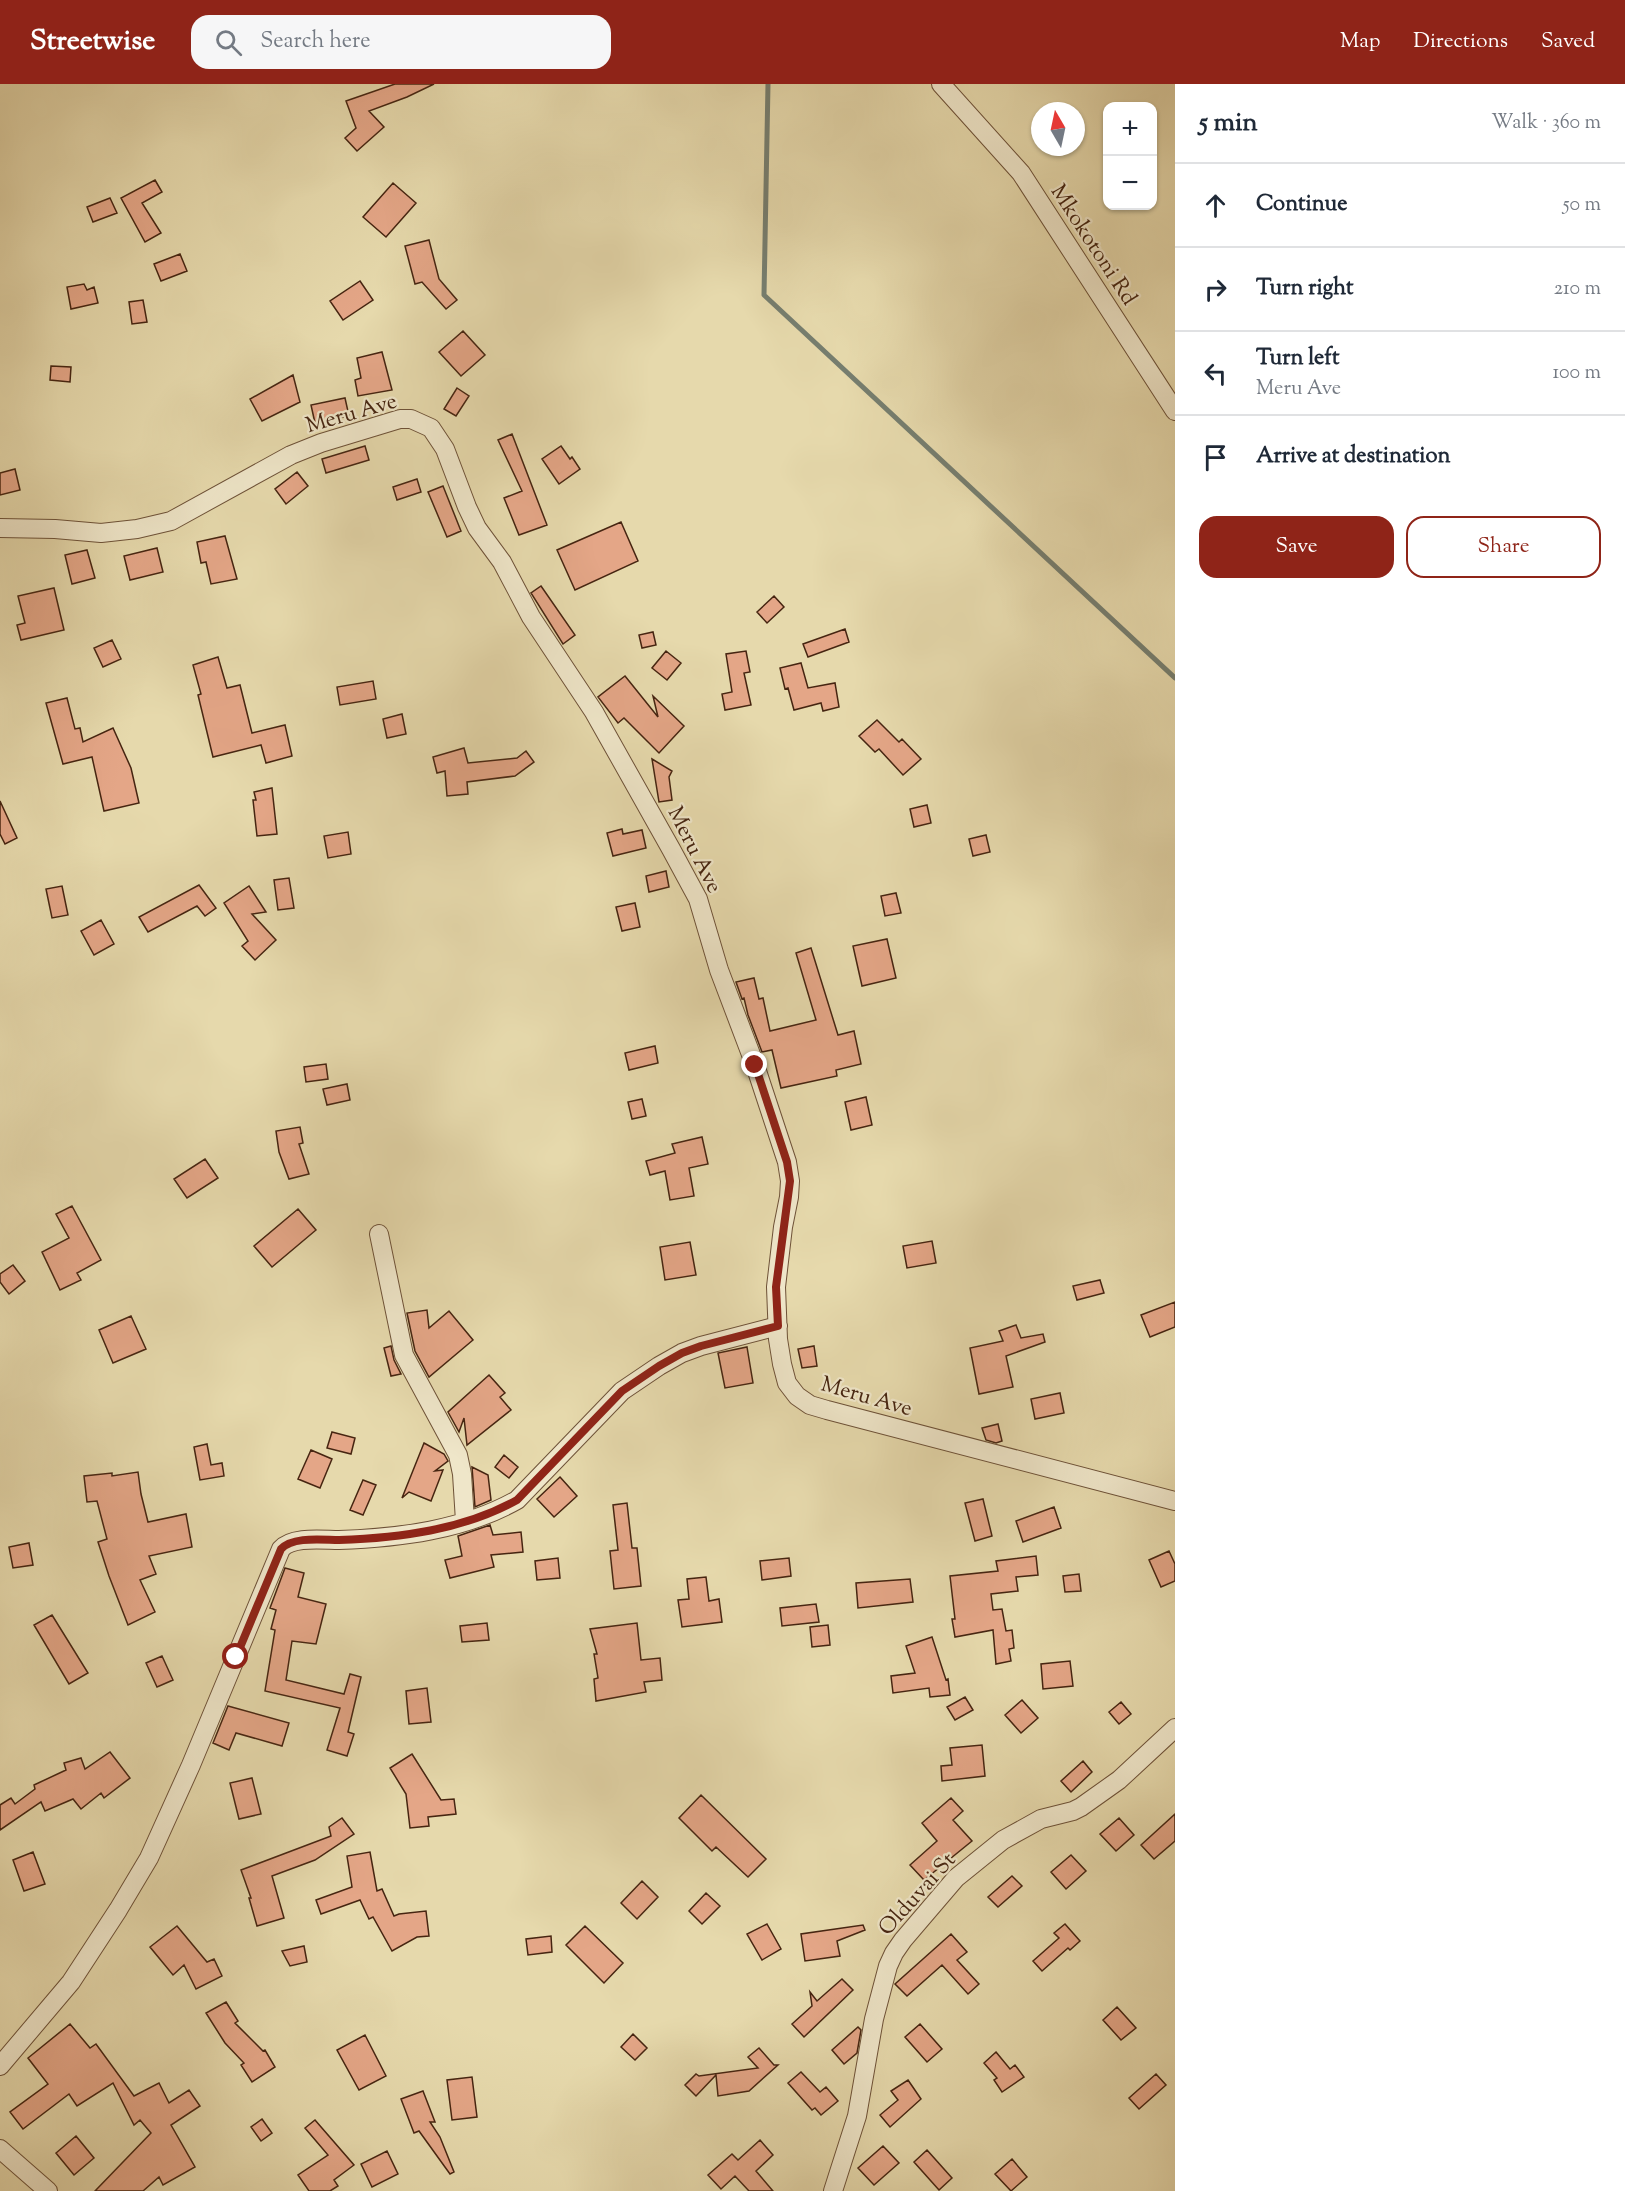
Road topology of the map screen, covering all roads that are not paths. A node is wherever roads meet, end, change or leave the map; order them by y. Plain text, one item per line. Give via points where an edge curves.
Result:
1 (941, 84) edge
2 (1175, 411) edge
3 (0, 528) edge
4 (379, 1234) dead end
5 (778, 1326) junction
6 (1175, 1501) edge
7 (465, 1521) junction
8 (1175, 1728) edge
9 (0, 2066) edge
10 (0, 2149) edge
11 (48, 2191) edge
12 (833, 2191) edge

1 - 2 street, Mkokotoni Rd via 1021,173
3 - 5 street, Meru Ave via 101,534 137,529 171,521 321,442 400,419 411,419 431,428 445,448 477,528 594,712 698,899 787,1162 790,1181 776,1287
4 - 7 street via 404,1355 458,1455
5 - 6 street, Meru Ave via 787,1383 810,1405
5 - 7 street via 701,1346 659,1366 622,1391 517,1500
7 - 9 street via 426,1532 290,1542 281,1549 149,1858 71,1982
8 - 12 street, Olduvai St via 1119,1780 1081,1807 1041,1819 1003,1840 957,1878 903,1940 888,1966 857,2116
10 - 11 street

